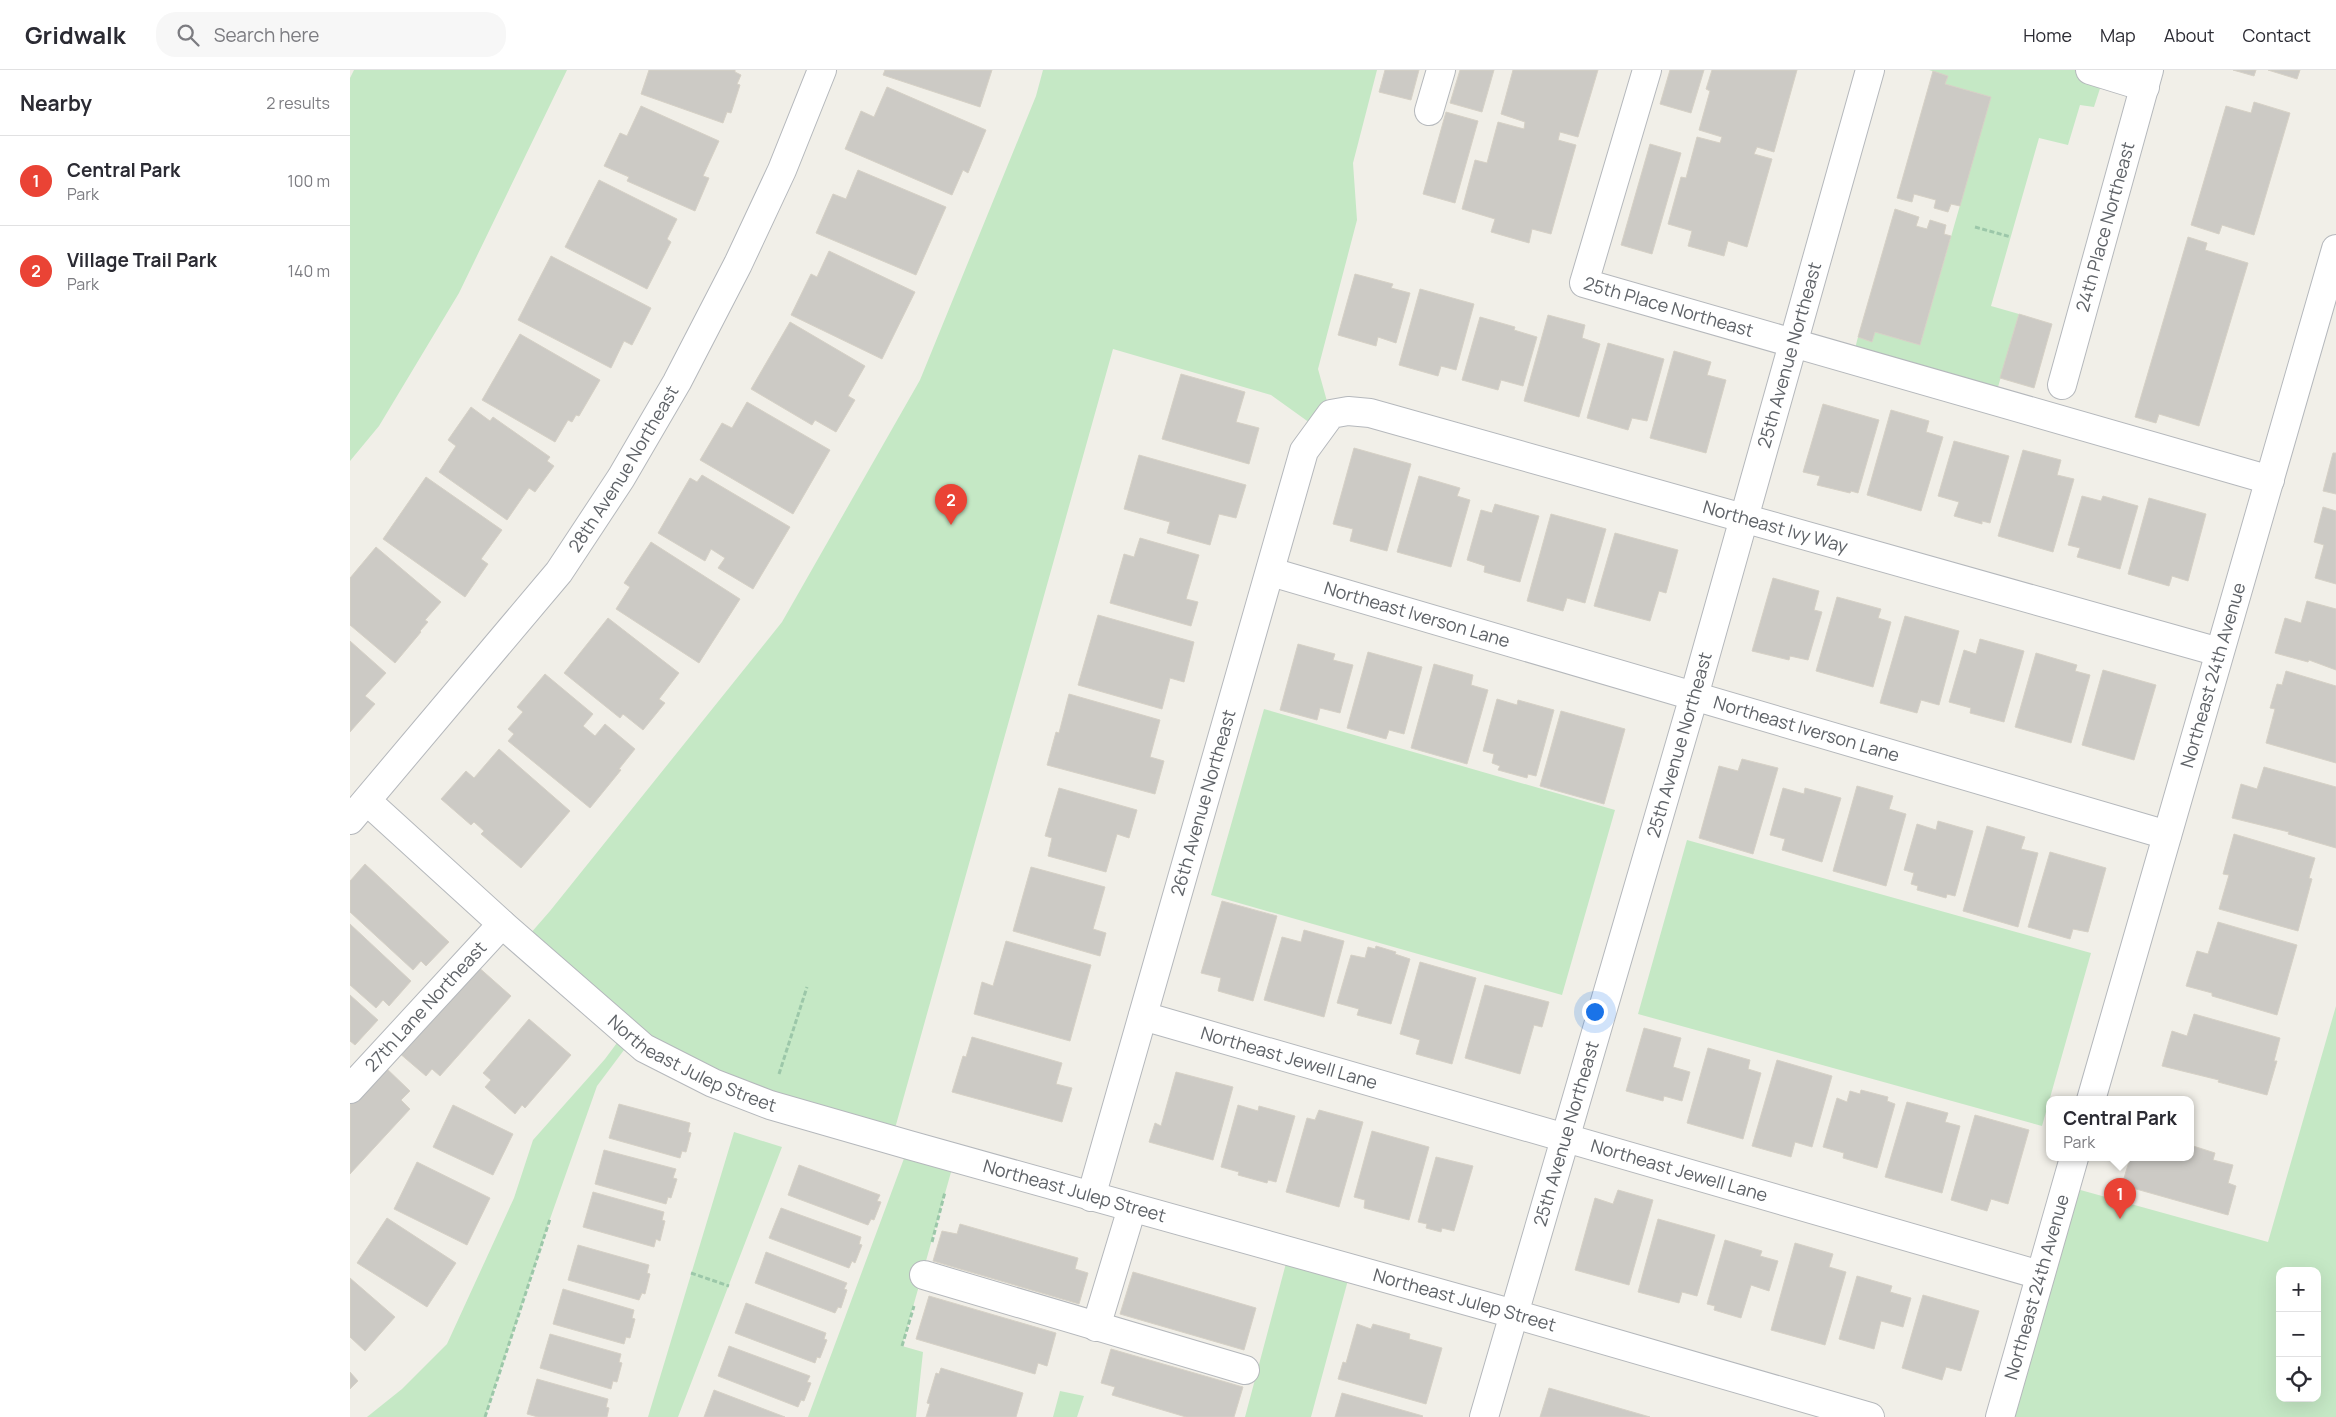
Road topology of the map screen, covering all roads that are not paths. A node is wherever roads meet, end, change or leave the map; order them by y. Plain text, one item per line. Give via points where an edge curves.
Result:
1 (822, 70) edge
2 (1441, 70) edge
3 (1647, 70) edge
4 (1870, 70) edge
5 (2090, 70) edge
6 (2147, 78) edge
7 (1429, 111) dead end
8 (2336, 249) edge
9 (1793, 343) junction
10 (2062, 385) dead end
11 (1331, 414) joint
12 (2270, 480) junction
13 (1744, 518) junction
14 (1271, 572) junction
15 (2219, 652) junction
16 (1694, 696) junction
17 (359, 810) edge
18 (2167, 835) junction
19 (502, 924) junction
20 (1144, 1016) junction
21 (350, 1089) edge
22 (2092, 1096) edge
23 (1565, 1138) junction
24 (2073, 1161) edge
25 (1091, 1197) junction
26 (1132, 1208) junction
27 (924, 1275) dead end
28 (2040, 1275) junction
29 (1514, 1314) junction
30 (1096, 1327) junction
31 (1245, 1370) dead end
32 (1484, 1417) edge
33 (1870, 1417) edge
34 (2000, 1417) edge

1 - 17 street, 28th Avenue Northeast via 782,170 738,264 677,382 621,478 559,572
2 - 7 street
3 - 9 street, 25th Place Northeast via 1584,282
4 - 9 street, 25th Avenue Northeast
5 - 6 street
6 - 10 street, 24th Place Northeast
8 - 12 street, Northeast 24th Avenue
9 - 12 street
9 - 13 street, 25th Avenue Northeast
11 - 13 street, Northeast Ivy Way via 1348,411 1370,413
11 - 14 street, 26th Avenue Northeast via 1304,451
12 - 15 street, Northeast 24th Avenue
13 - 15 street, Northeast Ivy Way
13 - 16 street, 25th Avenue Northeast
14 - 16 street, Northeast Iverson Lane
14 - 20 street, 26th Avenue Northeast
15 - 18 street, Northeast 24th Avenue
16 - 18 street, Northeast Iverson Lane
16 - 23 street, 25th Avenue Northeast
17 - 19 street, Northeast Julep Street
18 - 22 street, Northeast 24th Avenue
19 - 21 street, 27th Lane Northeast
19 - 25 street, Northeast Julep Street via 644,1048 687,1071 770,1105
20 - 23 street, Northeast Jewell Lane
20 - 25 street, 26th Avenue Northeast
23 - 28 street, Northeast Jewell Lane
23 - 29 street, 25th Avenue Northeast
24 - 28 street, Northeast 24th Avenue
25 - 26 street, Northeast Julep Street
26 - 29 street, Northeast Julep Street
26 - 30 street
27 - 30 street
28 - 34 street, Northeast 24th Avenue
29 - 32 street, 25th Avenue Northeast
29 - 33 street, Northeast Julep Street
30 - 31 street

